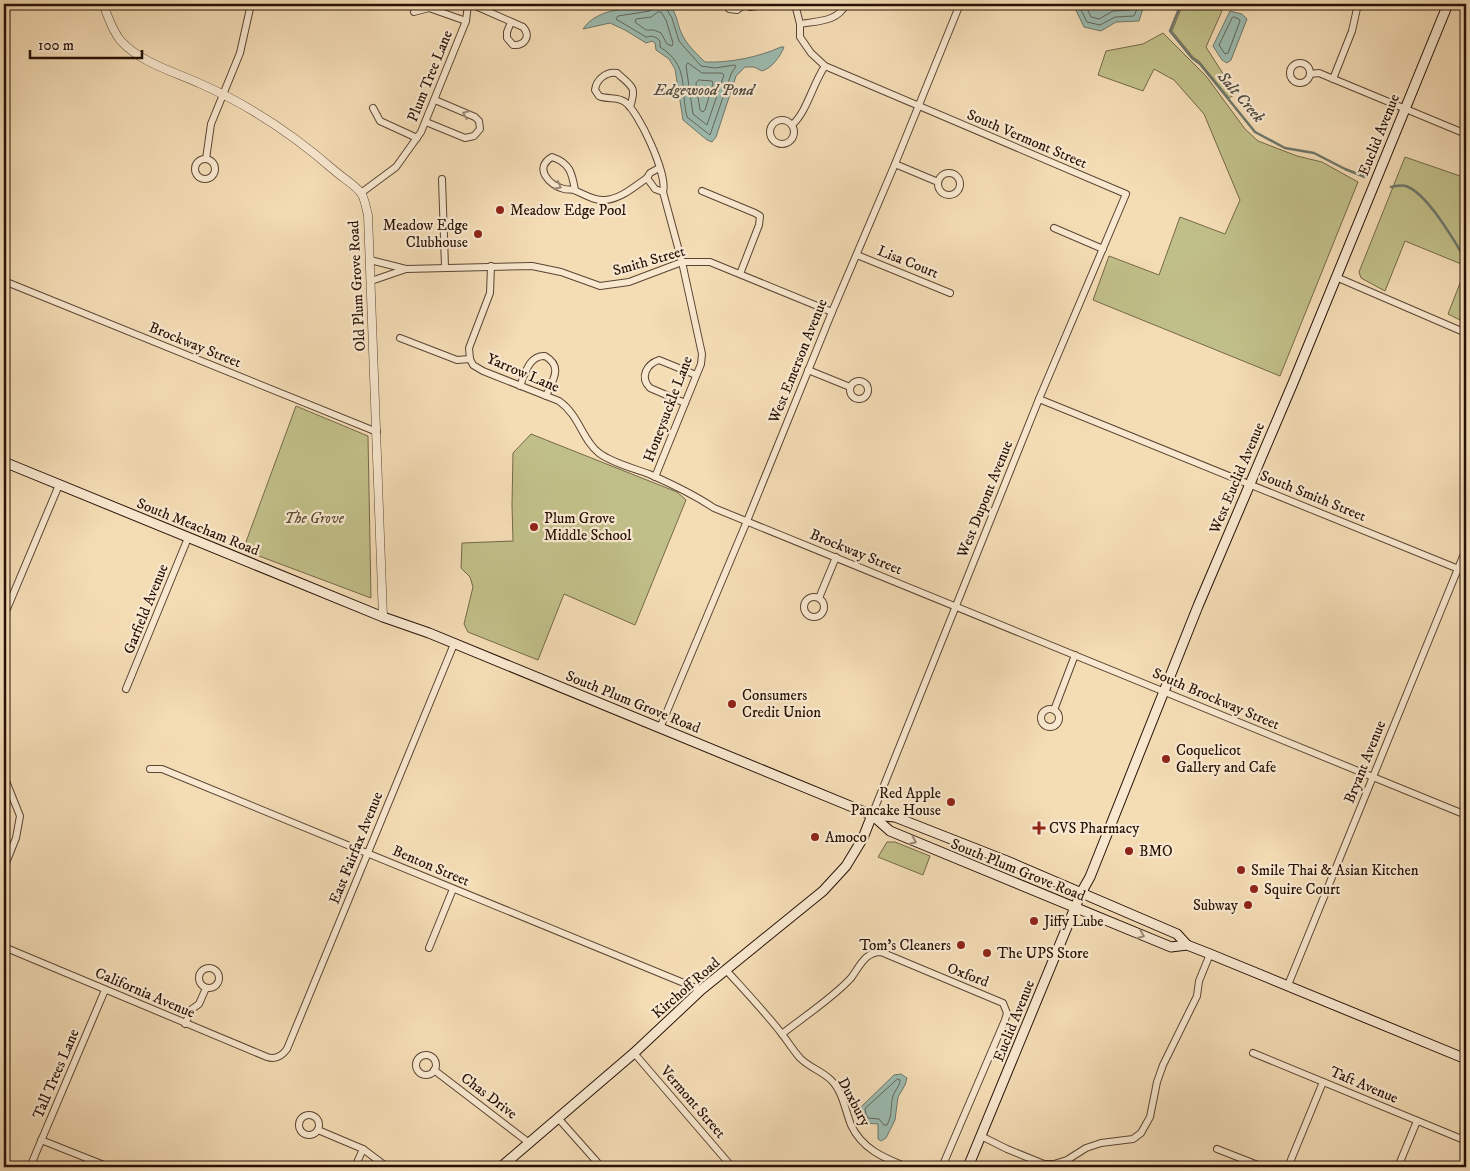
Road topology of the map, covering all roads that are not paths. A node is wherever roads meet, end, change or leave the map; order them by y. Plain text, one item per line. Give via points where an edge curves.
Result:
1 (103, 4) edge
2 (251, 4) edge
3 (469, 4) edge
4 (725, 4) edge
5 (745, 4) edge
6 (773, 4) edge
7 (795, 4) edge
8 (846, 4) edge
9 (960, 4) edge
10 (1358, 4) edge
11 (1448, 4) edge
12 (414, 12) dead end
13 (466, 21) junction
14 (511, 22) dead end
15 (800, 24) junction
16 (825, 66) junction
17 (1310, 74) dead end
18 (1333, 79) junction
19 (224, 94) junction
20 (435, 100) junction
21 (918, 106) junction
22 (630, 107) junction
23 (373, 108) dead end
24 (1403, 109) junction
25 (426, 122) junction
26 (792, 125) dead end
27 (1466, 134) edge
28 (417, 138) junction
29 (206, 159) dead end
30 (895, 164) junction
31 (659, 168) junction
32 (647, 178) junction
33 (442, 179) dead end
34 (938, 182) dead end
35 (575, 190) junction
36 (702, 191) dead end
37 (663, 192) junction
38 (360, 193) junction
39 (1126, 194) joint
40 (1054, 228) dead end
41 (1103, 248) junction
42 (857, 255) junction
43 (370, 260) junction
44 (682, 262) junction
45 (491, 266) junction
46 (445, 267) junction
47 (406, 269) junction
48 (740, 274) junction
49 (1336, 278) junction
50 (4, 281) edge
51 (371, 281) junction
52 (950, 293) dead end
53 (832, 312) junction
54 (1466, 333) edge
55 (400, 338) dead end
56 (470, 359) junction
57 (808, 370) junction
58 (696, 374) junction
59 (520, 386) junction
60 (850, 387) dead end
61 (546, 396) junction
62 (1039, 399) junction
63 (685, 403) junction
64 (377, 432) junction
65 (4, 462) edge
66 (655, 477) junction
67 (1249, 484) junction
68 (59, 485) junction
69 (747, 521) junction
70 (188, 538) junction
71 (1466, 549) edge
72 (836, 558) junction
73 (1458, 569) junction
74 (1466, 572) edge
75 (818, 598) dead end
76 (956, 606) junction
77 (4, 616) edge
78 (383, 617) junction
79 (454, 644) junction
80 (1075, 655) junction
81 (126, 689) dead end
82 (1165, 691) junction
83 (1054, 710) dead end
84 (660, 728) junction
85 (150, 769) dead end
86 (4, 776) edge
87 (1373, 778) junction
88 (872, 815) junction
89 (1466, 816) edge
90 (368, 853) junction
91 (4, 868) edge
92 (453, 889) junction
93 (1081, 893) junction
94 (1075, 908) junction
95 (1187, 945) junction
96 (4, 948) edge
97 (429, 948) dead end
98 (1210, 954) junction
99 (726, 970) junction
100 (1288, 985) junction
101 (206, 988) dead end
102 (105, 990) junction
103 (702, 990) junction
104 (185, 1024) junction
105 (782, 1034) junction
106 (634, 1053) junction
107 (1253, 1053) dead end
108 (277, 1058) joint
109 (1466, 1058) edge
110 (434, 1070) dead end
111 (1323, 1082) junction
112 (558, 1118) junction
113 (1417, 1121) junction
114 (318, 1130) dead end
115 (981, 1136) junction
116 (1466, 1139) edge
117 (41, 1140) junction
118 (528, 1142) junction
119 (362, 1149) junction
120 (1217, 1149) dead end
121 (596, 1162) dead end
122 (30, 1167) edge
123 (109, 1167) edge
124 (356, 1167) edge
125 (387, 1167) edge
126 (501, 1167) edge
127 (732, 1167) edge
128 (907, 1167) edge
129 (942, 1167) edge
130 (968, 1167) edge
131 (1263, 1167) edge
132 (1288, 1167) edge
133 (1398, 1167) edge

1 - 19 street, Old Plum Grove Road via 113,30 129,48 156,64
2 - 19 street via 240,53
3 - 13 street, Plum Tree Lane
3 - 14 street
4 - 5 street via 737,10
5 - 6 street via 750,7
7 - 15 street
8 - 15 street via 834,17
9 - 21 street, West Emerson Avenue
10 - 18 street via 1352,31
11 - 24 main road, Euclid Avenue
12 - 13 street via 429,8
13 - 20 street, Plum Tree Lane
15 - 16 street via 800,37
16 - 21 street
16 - 26 street via 798,120
17 - 18 street via 1319,73
18 - 24 street
19 - 29 street via 211,124
19 - 38 street, Old Plum Grove Road via 285,130
20 - 25 street, Plum Tree Lane
25 -> 20 street via 465,138 474,136 480,129 475,117
21 - 30 street, West Emerson Avenue
21 - 39 street, South Vermont Street
22 - 22 street via 633,89 617,73 608,73 598,81 595,90 599,96 618,99
22 - 31 street, Honeysuckle Lane via 655,151
23 - 28 street via 380,121
24 - 27 street
24 - 49 main road, Euclid Avenue
25 - 28 street, Plum Tree Lane
28 - 38 street, Plum Tree Lane via 396,166
30 - 34 street
30 - 42 street, West Emerson Avenue
31 - 32 street
31 - 37 street, Honeysuckle Lane
32 - 35 street via 610,199 592,198
32 - 37 street via 655,189
33 - 46 street
35 -> 35 street via 567,164 552,157 546,161 544,175 566,190
36 - 48 street via 760,216
37 - 44 street, Honeysuckle Lane
38 - 43 street, Old Plum Grove Road via 368,215
39 - 41 street, West Dupont Avenue
40 - 41 street
41 - 62 street, West Dupont Avenue
42 - 52 street, Lisa Court
42 - 53 street, West Emerson Avenue
43 - 47 street, Smith Street
43 - 51 street, Old Plum Grove Road
44 - 45 street, Smith Street via 629,282 600,286 550,269
44 - 48 street, Smith Street via 710,262
44 - 58 street, Honeysuckle Lane via 702,354
45 - 46 street, Smith Street
45 - 56 street, Yarrow Lane via 490,293 469,348
46 - 47 street, Smith Street
47 - 51 street, Smith Street
48 - 53 street, Smith Street
49 - 54 street
49 - 67 main road, West Euclid Avenue
50 - 64 street, Brockway Street
51 - 64 street, Old Plum Grove Road
53 - 57 street, West Emerson Avenue
55 - 56 street via 457,360
56 - 59 street, Yarrow Lane via 484,371
57 - 60 street
57 - 69 street, West Emerson Avenue
58 - 63 street, Honeysuckle Lane
58 - 63 street via 659,360 647,369 644,380 650,388
59 - 61 street, Yarrow Lane
59 - 61 street via 532,360 545,356 554,362 556,368
61 - 66 street, Yarrow Lane via 569,409 598,452
62 - 67 street, South Smith Street
62 - 76 street, West Dupont Avenue
63 - 66 street, Honeysuckle Lane
64 - 78 street, Old Plum Grove Road
65 - 68 main road, South Meacham Road
66 - 69 street, Yarrow Lane via 680,487 714,508
67 - 73 street, South Smith Street
67 - 82 main road, West Euclid Avenue
68 - 70 main road, South Meacham Road
68 - 77 street
69 - 72 street, Brockway Street
69 - 84 street, West Emerson Avenue
70 - 78 main road, South Meacham Road
70 - 81 street, Garfield Avenue
71 - 73 street, Bryant Avenue
72 - 75 street
72 - 76 street, Brockway Street
73 - 74 street, South Smith Street
73 - 87 street, Bryant Avenue
76 - 80 street, South Brockway Street
76 - 88 street, West Dupont Avenue
78 - 79 main road, South Plum Grove Road
79 - 84 main road, South Plum Grove Road
79 - 90 street, East Fairfax Avenue
80 - 82 street, South Brockway Street
80 - 83 street
82 - 87 street, South Brockway Street
82 - 93 main road, Euclid Avenue
84 - 88 main road, South Plum Grove Road
85 - 90 street, Benton Street via 162,770
86 - 91 street via 20,816 16,838
87 - 89 street, South Brockway Street
87 - 100 street, Bryant Avenue
88 - 93 main road, South Plum Grove Road via 895,817
88 -> 94 main road, South Plum Grove Road via 890,831
88 - 99 main road, Kirchoff Road via 864,838 846,866 823,891
90 - 92 street, Benton Street
90 - 108 street, East Fairfax Avenue via 287,1049
92 - 97 street
92 - 103 street, Benton Street
93 - 94 main road, Euclid Avenue
93 - 95 main road, South Plum Grove Road via 1177,934
94 -> 95 main road, South Plum Grove Road via 1172,947
94 - 115 main road, Euclid Avenue
95 - 98 main road, South Plum Grove Road
96 - 102 street, California Avenue
98 - 100 main road, South Plum Grove Road
98 - 115 street via 1199,981 1197,996 1163,1064 1150,1118 1133,1139 1101,1143 1067,1160 1044,1164
99 - 103 main road, Kirchoff Road
99 - 105 street, Duxbury
100 - 109 main road, South Plum Grove Road
101 - 104 street
102 - 104 street, California Avenue
102 - 117 street, Tall Trees Lane
103 - 106 main road, Kirchoff Road
104 - 108 street, California Avenue via 272,1059
105 - 128 street, Duxbury via 800,1058 835,1086 862,1143 881,1157
105 - 129 street, Oxford via 849,979 868,954 875,952 1003,1003 1007,1013 1005,1020
106 - 112 main road, Kirchoff Road
106 - 127 street, Vermont Street
107 - 111 street, Taft Avenue
110 - 118 street, Chas Drive
111 - 113 street, Taft Avenue
111 - 132 street
112 - 118 main road, Kirchoff Road
112 - 121 street
113 - 116 street, Taft Avenue
113 - 133 street
114 - 119 street
115 - 130 main road, Euclid Avenue
117 - 122 street, Tall Trees Lane
117 - 123 street
118 - 126 main road, Kirchoff Road
119 - 124 street
119 - 125 street
120 - 131 street

